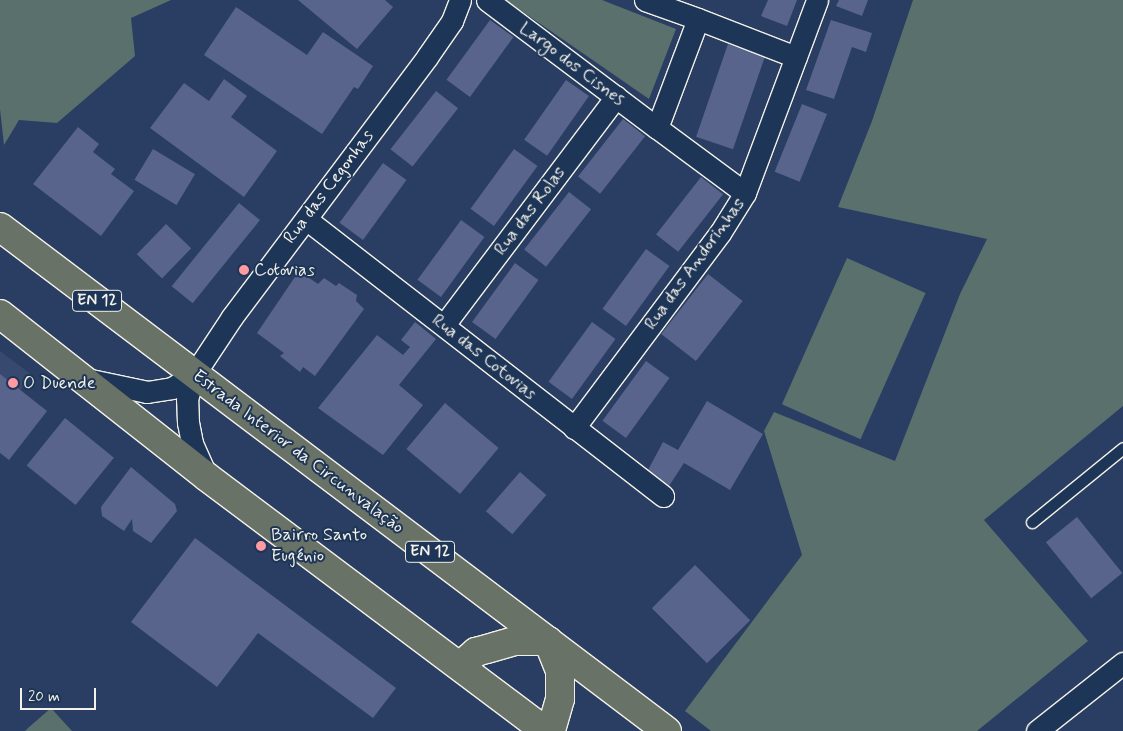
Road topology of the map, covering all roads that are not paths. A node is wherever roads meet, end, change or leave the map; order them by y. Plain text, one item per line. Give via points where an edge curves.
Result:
1 (460, 0) edge
2 (487, 0) edge
3 (645, 0) edge
4 (817, 0) edge
5 (698, 19) junction
6 (796, 57) junction
7 (616, 97) junction
8 (657, 128) junction
9 (745, 193) junction
10 (306, 219) junction
11 (0, 228) edge
12 (0, 314) edge
13 (444, 325) junction
14 (195, 373) junction
15 (83, 378) junction
16 (574, 428) junction
17 (1123, 448) edge
18 (207, 477) junction
19 (662, 496) dead end
20 (1032, 522) dead end
21 (548, 642) junction
22 (1123, 663) edge
23 (460, 665) junction
24 (545, 731) edge
25 (551, 731) edge
26 (666, 731) edge
27 (1037, 731) edge

1 - 10 street, Rua das Cegonhas via 452,20 427,57
2 - 7 street, Largo dos Cisnes
3 - 5 street
4 - 6 street, Rua das Andorinhas
5 - 6 street
5 - 8 street
6 - 9 street, Rua das Andorinhas
7 - 8 street, Largo dos Cisnes
7 - 13 street, Rua das Rolas
8 - 9 street, Largo dos Cisnes
9 - 16 street, Rua das Andorinhas via 720,233
10 - 13 street, Rua das Cotovias
10 - 14 street, Rua das Cegonhas
11 - 14 main road, Estrada Interior da Circunvalação / EN 12
12 - 15 main road
13 - 16 street, Rua das Cotovias
14 - 15 street via 172,388 147,392
14 - 18 street via 187,399 188,423 192,443
14 - 21 main road, Estrada Interior da Circunvalação / EN 12
15 - 18 main road
16 - 19 street, Rua das Cotovias
17 - 20 lane
18 - 23 main road
21 - 23 main road via 507,643 476,652
21 - 25 main road via 560,671 560,699
21 - 26 main road, Estrada Interior da Circunvalação / EN 12
22 - 27 street
23 - 24 main road

